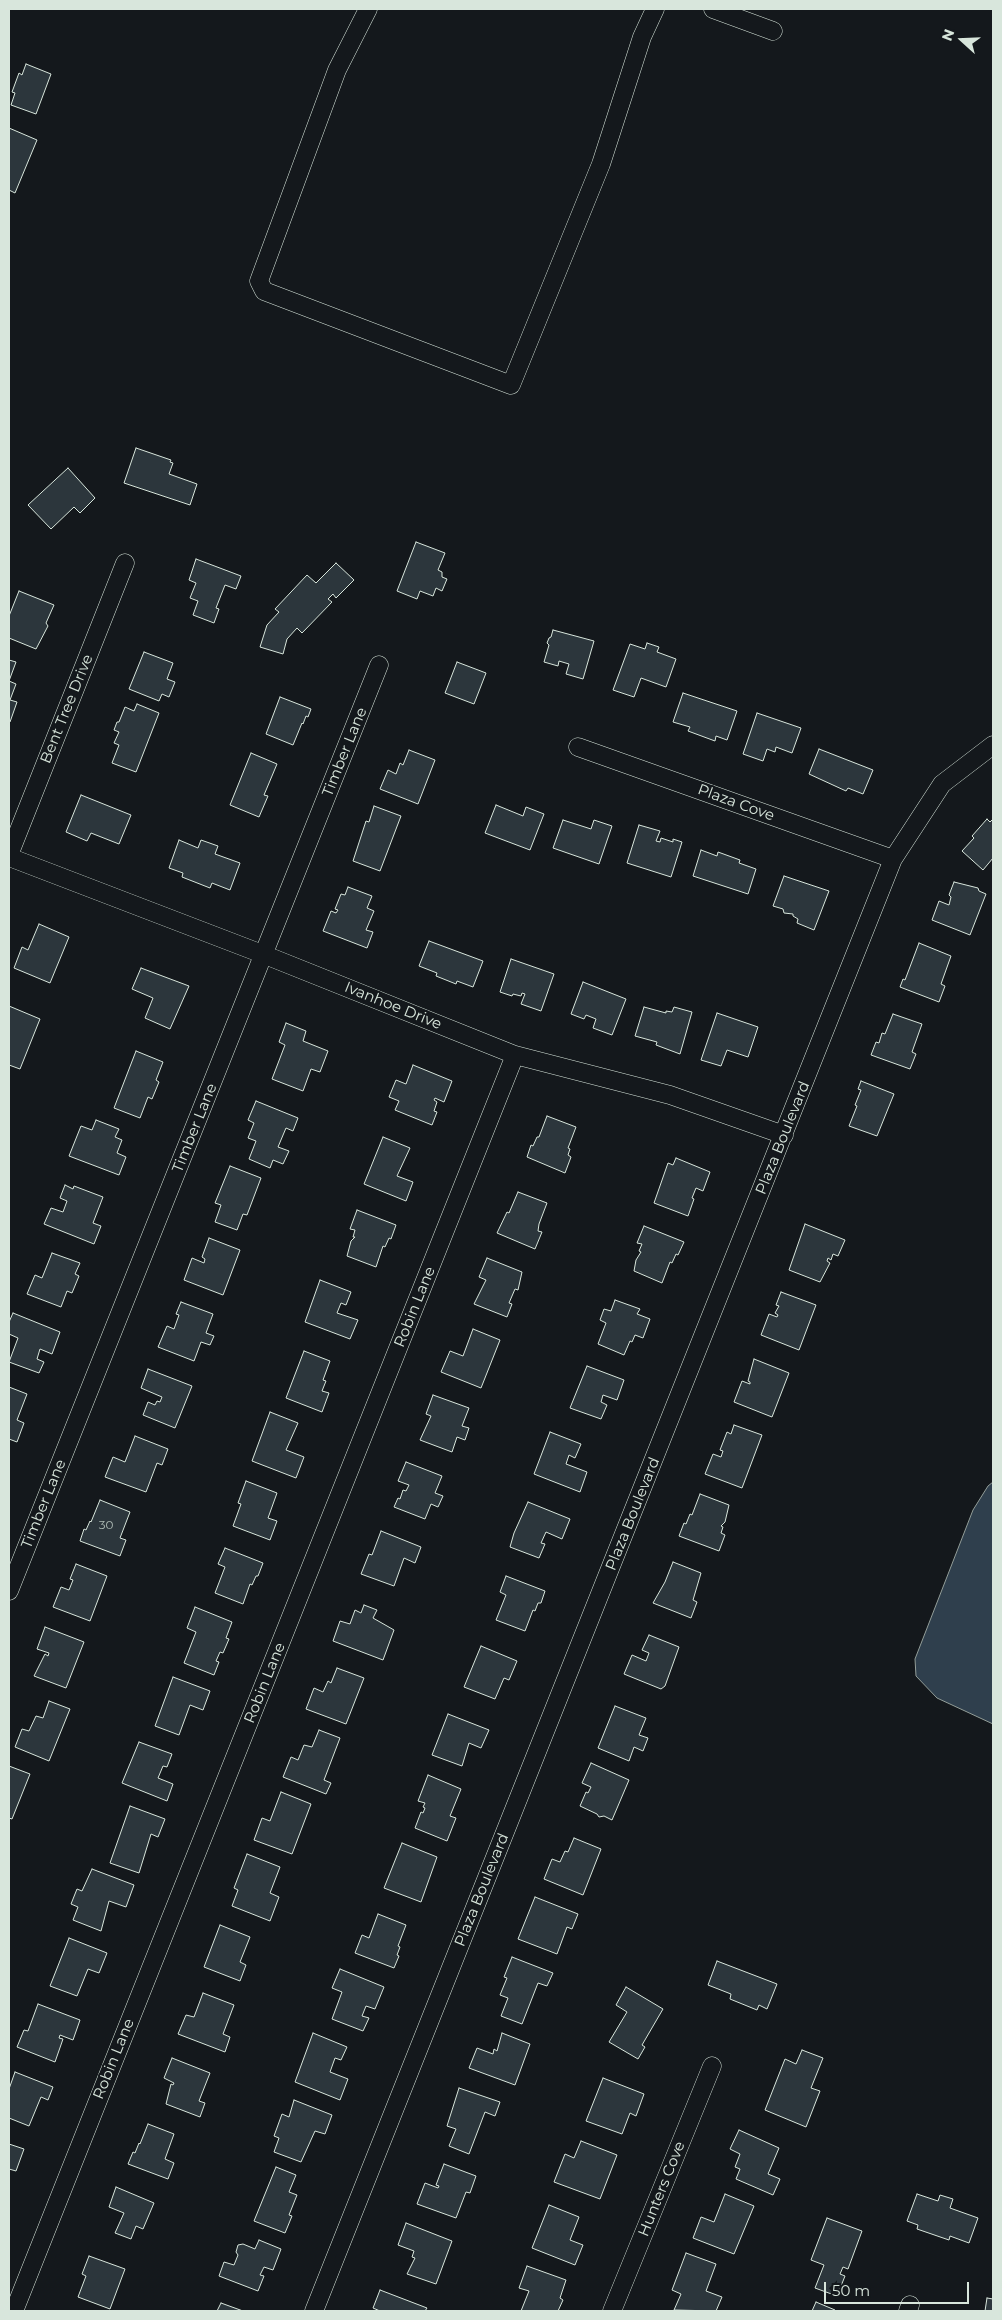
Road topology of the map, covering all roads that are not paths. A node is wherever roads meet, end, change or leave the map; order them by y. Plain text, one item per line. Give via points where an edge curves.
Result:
1 (368, 9) edge
2 (655, 9) edge
3 (713, 9) edge
4 (773, 31) dead end
5 (125, 563) dead end
6 (379, 665) dead end
7 (993, 745) edge
8 (578, 747) dead end
9 (9, 856) edge
10 (893, 859) junction
11 (265, 955) junction
12 (516, 1055) junction
13 (784, 1135) junction
14 (9, 1591) edge
15 (712, 2066) dead end
16 (14, 2311) edge
17 (314, 2311) edge
18 (612, 2311) edge

1 - 2 street via 337,70 259,281 264,291 511,385 601,164 642,36
3 - 4 street
5 - 9 street, Bent Tree Drive
6 - 11 street, Timber Lane
7 - 10 street, Plaza Boulevard via 942,784
8 - 10 street, Plaza Cove
9 - 11 street, Ivanhoe Drive
10 - 13 street, Plaza Boulevard
11 - 12 street, Ivanhoe Drive
11 - 14 street, Timber Lane
12 - 13 street, Ivanhoe Drive via 670,1095
12 - 16 street, Robin Lane
13 - 17 street, Plaza Boulevard
15 - 18 street, Hunters Cove

